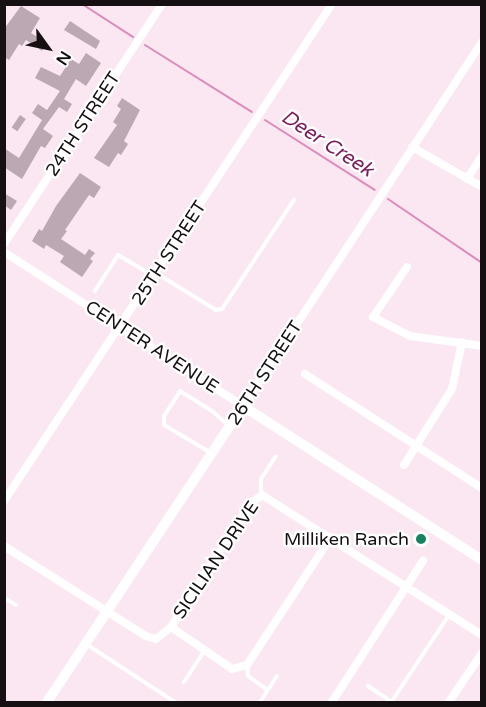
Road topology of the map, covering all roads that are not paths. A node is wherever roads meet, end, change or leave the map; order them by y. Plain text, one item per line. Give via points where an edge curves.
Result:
1 (162, 4) edge
2 (332, 4) edge
3 (482, 42) edge
4 (412, 147) junction
5 (482, 156) edge
6 (467, 179) junction
7 (482, 187) edge
8 (294, 200) dead end
9 (4, 244) edge
10 (4, 252) edge
11 (407, 267) dead end
12 (155, 275) junction
13 (96, 291) dead end
14 (121, 327) junction
15 (462, 342) junction
16 (482, 346) edge
17 (305, 374) dead end
18 (243, 406) junction
19 (230, 426) junction
20 (416, 446) junction
21 (211, 454) junction
22 (276, 456) dead end
23 (404, 465) dead end
24 (482, 488) edge
25 (261, 495) junction
26 (4, 501) edge
27 (331, 537) junction
28 (4, 546) edge
29 (482, 560) edge
30 (423, 561) dead end
31 (407, 586) junction
32 (4, 598) edge
33 (16, 605) dead end
34 (107, 610) junction
35 (450, 615) junction
36 (171, 627) junction
37 (482, 635) edge
38 (86, 644) junction
39 (204, 650) junction
40 (482, 653) edge
41 (248, 665) junction
42 (277, 676) dead end
43 (184, 682) dead end
44 (368, 686) dead end
45 (268, 690) junction
46 (47, 702) edge
47 (175, 702) edge
48 (260, 702) edge
49 (332, 702) edge
50 (392, 702) edge
51 (449, 702) edge

1 - 9 street, 24TH STREET
2 - 12 street, 25TH STREET
3 - 4 street, 26TH STREET
4 - 6 street
4 - 18 street, 26TH STREET
5 - 6 street
6 - 7 street
8 - 12 lane via 222,309 216,310
10 - 14 street, CENTER AVENUE
11 - 15 street via 373,317 410,336
12 - 13 lane via 118,255
12 - 14 street, 25TH STREET
14 - 18 street, CENTER AVENUE
14 - 26 street, 25TH STREET
15 - 16 street
15 - 20 street via 452,389
17 - 20 street
18 - 19 street, 26TH STREET
18 - 29 street, CENTER AVENUE
19 - 21 street, 26TH STREET
19 - 21 lane via 180,391 164,416 164,424
20 - 23 street
20 - 24 street
21 - 34 street, 26TH STREET
22 - 25 lane via 261,479
25 - 27 street
25 - 36 street, SICILIAN DRIVE via 250,504
27 - 31 street
27 - 41 street
28 - 34 street
30 - 31 street
31 - 35 street
31 - 49 street
32 - 33 lane
34 - 36 street via 150,638 160,638
34 - 38 street, 26TH STREET
35 - 37 street
35 - 50 lane
36 - 39 street
38 - 46 street, 26TH STREET
38 - 47 lane
39 - 41 street via 232,669
39 - 43 lane
40 - 51 street
41 - 45 lane via 248,676
42 - 45 lane
44 - 50 lane
45 - 48 lane

